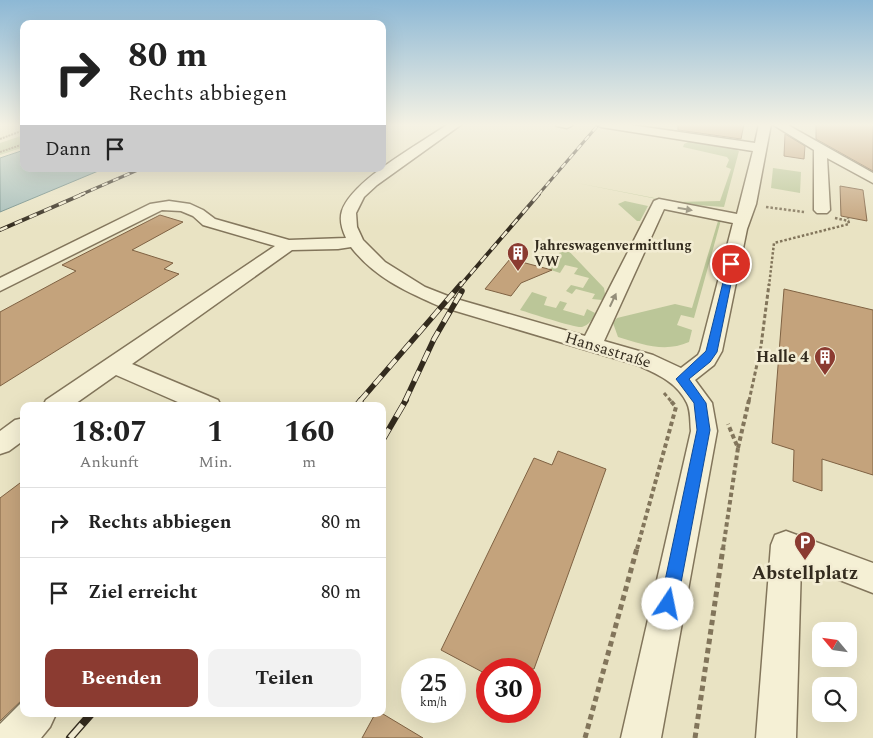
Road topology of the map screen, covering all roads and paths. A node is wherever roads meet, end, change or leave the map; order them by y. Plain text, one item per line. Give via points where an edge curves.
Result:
1 (406, 158) edge
2 (757, 158) edge
3 (820, 158) edge
4 (838, 158) edge
5 (873, 179) edge
6 (746, 206) junction
7 (822, 214) junction
8 (355, 241) junction
9 (288, 245) junction
10 (0, 285) edge
11 (592, 344) junction
12 (114, 365) junction
13 (679, 393) junction
14 (60, 402) edge
15 (200, 402) edge
16 (728, 422) dead end
17 (20, 430) edge
18 (0, 444) edge
19 (738, 448) junction
20 (873, 578) edge
21 (34, 717) edge
22 (14, 738) edge
23 (586, 738) edge
24 (641, 738) edge
25 (695, 738) edge
26 (776, 738) edge

1 - 8 street, Hansastraße via 374,181 352,204 350,231
2 - 6 street
3 - 7 street
4 - 5 street
6 - 7 path
11 -> 6 street via 659,204
6 - 13 street via 711,352
7 - 19 path via 848,219 849,224 774,243 762,346
8 - 9 street
8 - 11 street, Hansastraße via 375,264 417,291
9 - 10 street via 209,222 202,214 165,204 155,206
9 - 12 street
11 - 13 street, Hansastraße via 645,360
12 - 14 street
12 - 15 street
13 - 23 path
13 - 24 street, Hansastraße via 700,403 704,430
16 - 19 path
17 - 18 street
19 - 25 path
20 - 26 street via 786,545
21 - 22 street

